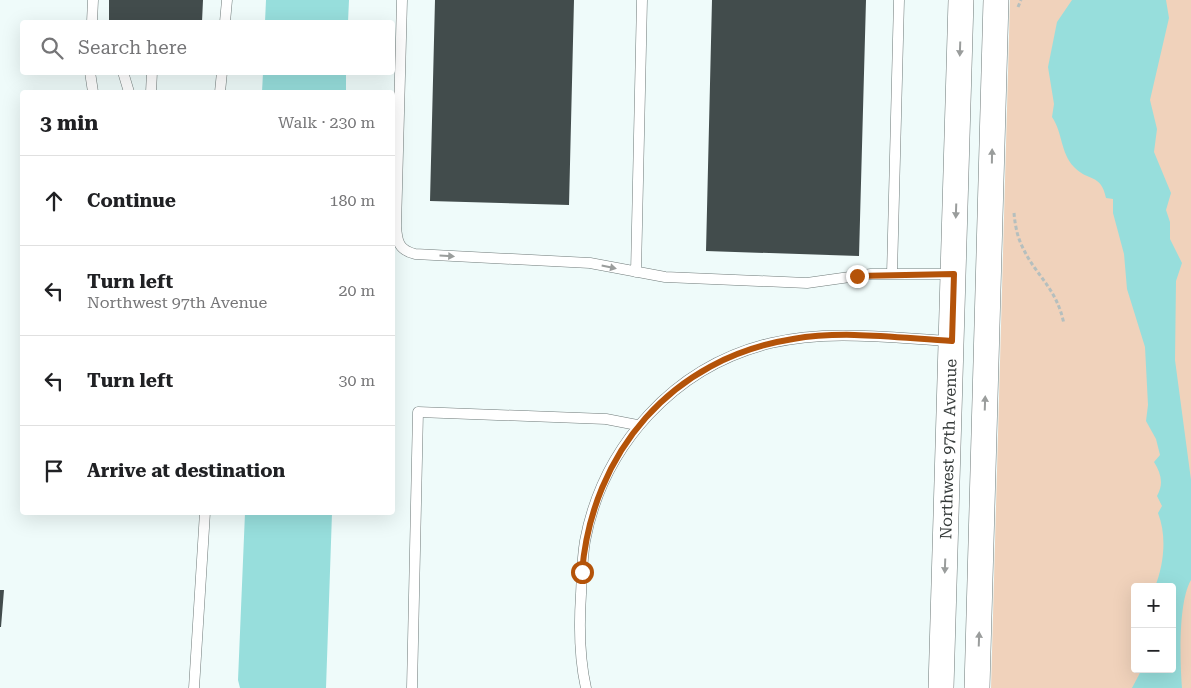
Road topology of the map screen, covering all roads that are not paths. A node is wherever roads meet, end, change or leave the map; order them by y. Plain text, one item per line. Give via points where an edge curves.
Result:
1 (93, 0) edge
2 (227, 0) edge
3 (402, 0) edge
4 (642, 0) edge
5 (899, 0) edge
6 (961, 0) edge
7 (996, 0) edge
8 (92, 20) edge
9 (225, 20) edge
10 (90, 75) edge
11 (124, 75) edge
12 (152, 75) edge
13 (222, 75) edge
14 (93, 90) edge
15 (128, 90) edge
16 (151, 90) edge
17 (220, 90) edge
18 (636, 272) junction
19 (892, 274) junction
20 (954, 274) junction
21 (989, 275) junction
22 (952, 341) junction
23 (637, 425) junction
24 (205, 515) edge
25 (194, 688) edge
26 (412, 688) edge
27 (586, 688) edge
28 (941, 688) edge
29 (978, 688) edge

1 - 8 lane
2 - 9 lane
3 -> 18 lane via 396,200 400,247 409,252 590,263
4 - 18 lane
5 - 19 lane
6 -> 20 street, Northwest 97th Avenue
21 -> 7 street
10 - 14 lane
11 - 15 lane
12 - 16 lane
13 - 17 lane
18 - 19 lane via 807,283
19 - 20 lane
20 - 21 street
20 - 22 street, Northwest 97th Avenue
29 -> 21 street
22 - 23 lane via 815,336 755,347 694,377
22 -> 28 street, Northwest 97th Avenue
23 - 26 lane via 606,419 418,412
23 - 27 lane via 604,482 585,540 580,616
24 - 25 lane

